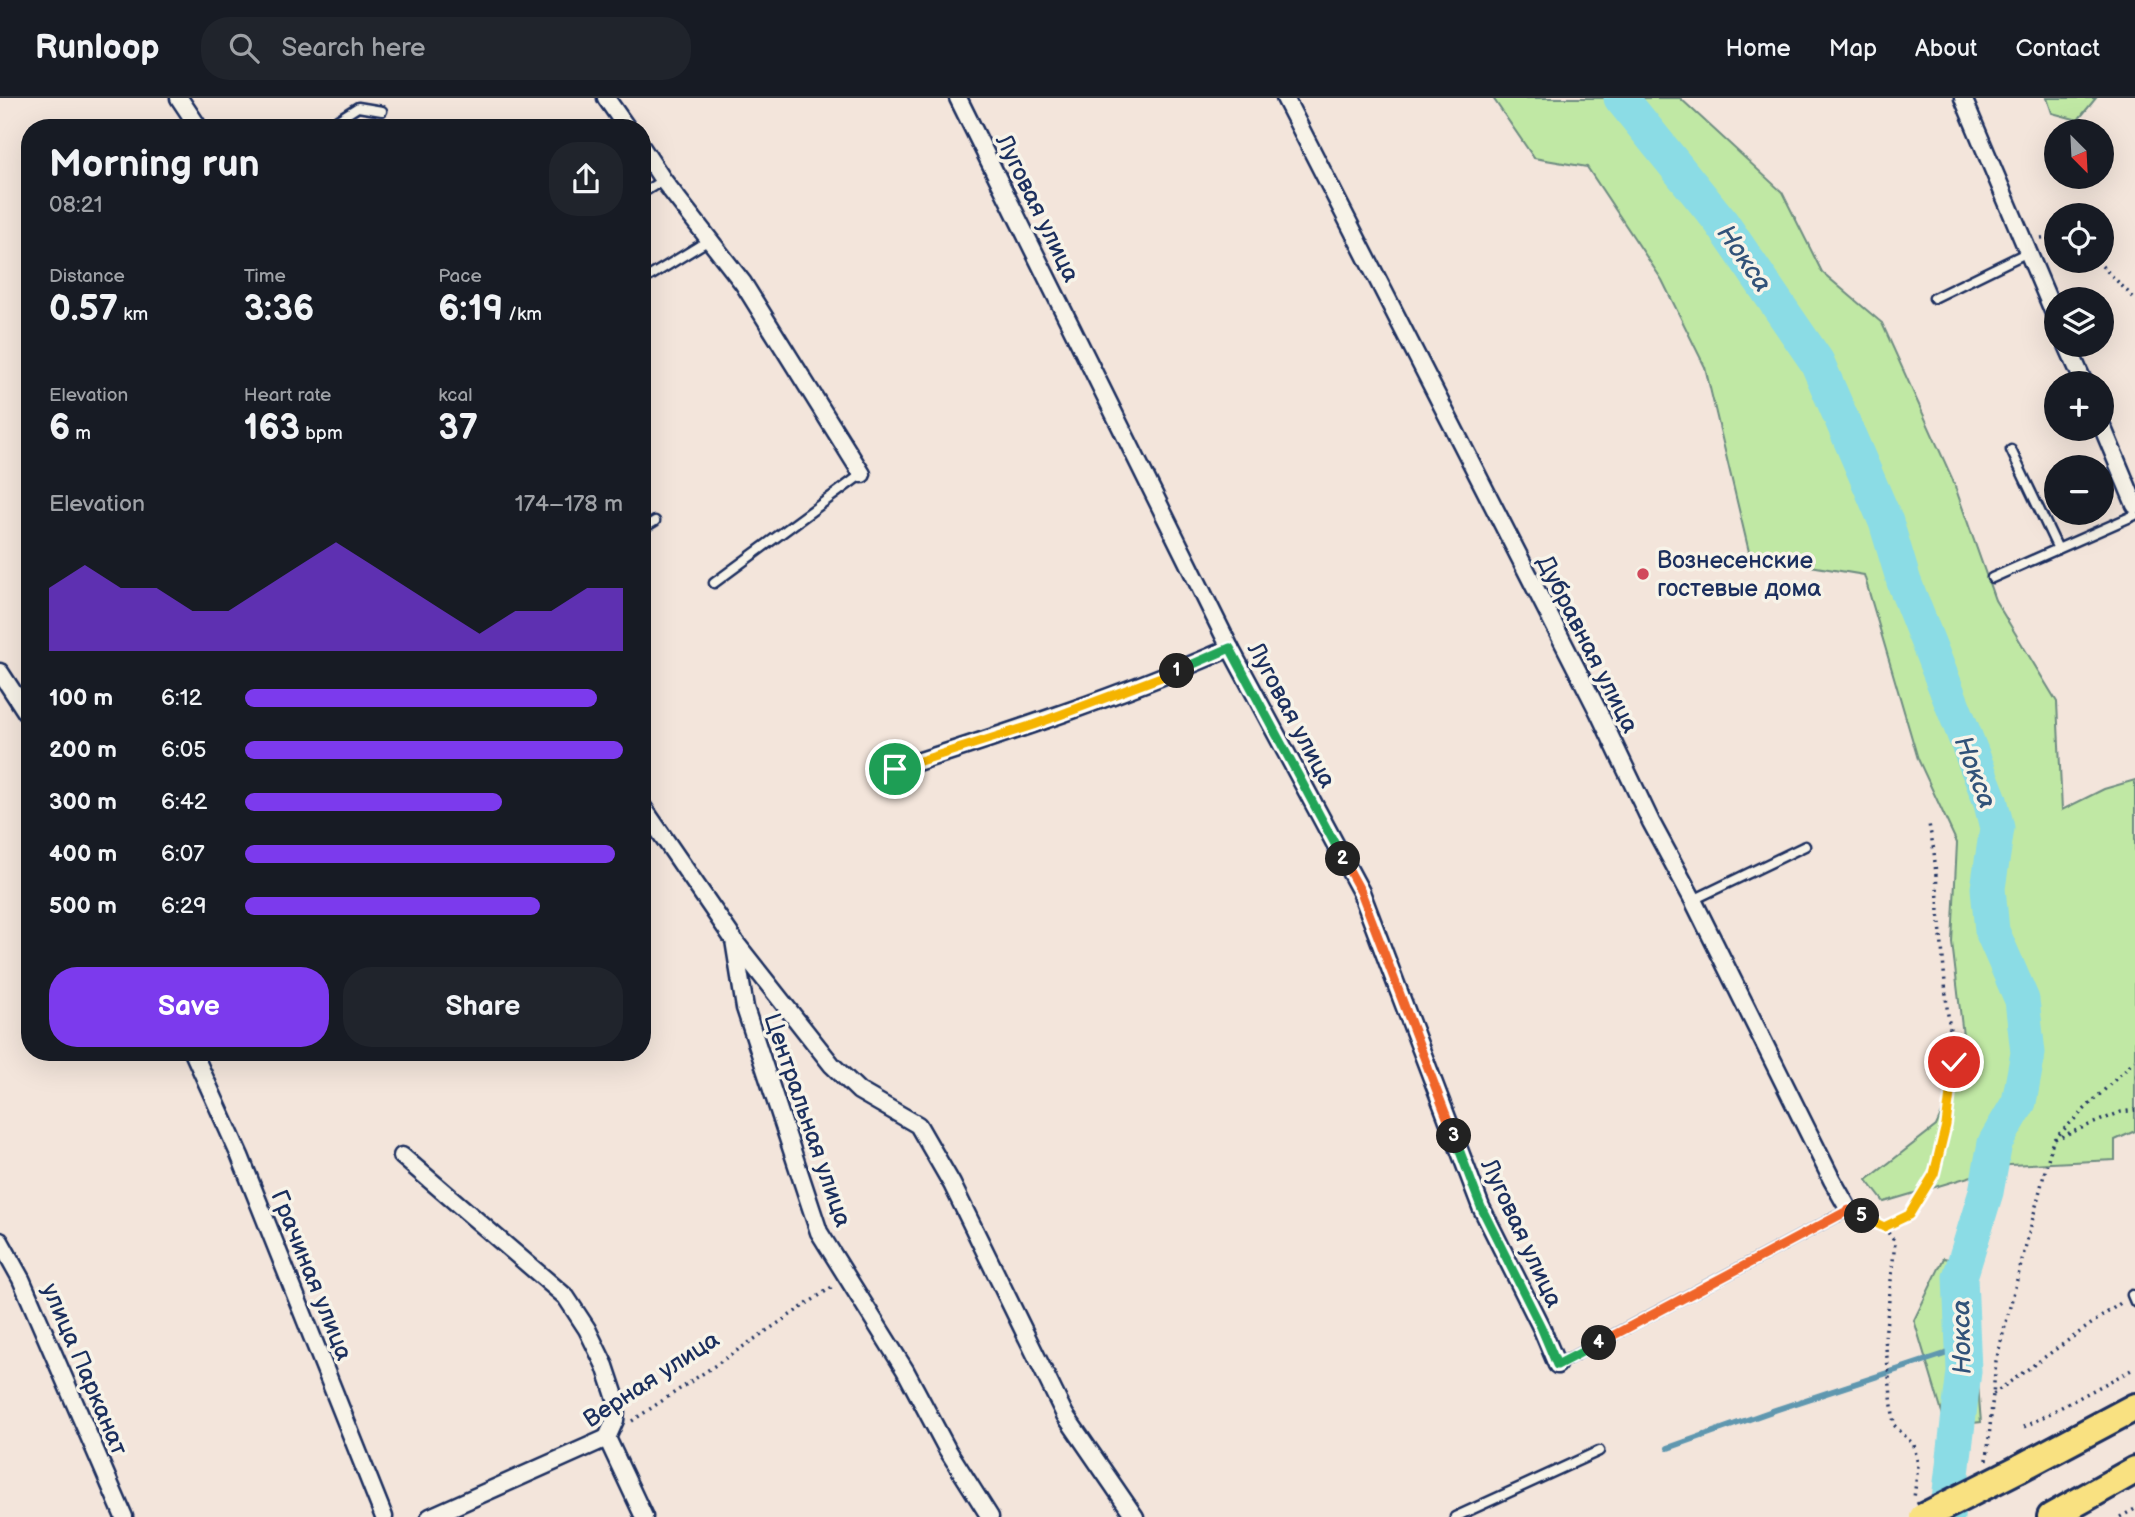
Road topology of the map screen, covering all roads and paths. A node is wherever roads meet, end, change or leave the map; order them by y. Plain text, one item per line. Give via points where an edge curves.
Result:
1 (179, 98) edge
2 (606, 98) edge
3 (958, 98) edge
4 (1285, 98) edge
5 (1963, 98) edge
6 (382, 111) dead end
7 (194, 119) edge
8 (340, 119) edge
9 (621, 119) edge
10 (651, 162) edge
11 (663, 180) junction
12 (651, 187) edge
13 (709, 240) junction
14 (2028, 252) junction
15 (2109, 273) edge
16 (651, 275) edge
17 (2044, 290) edge
18 (1934, 298) dead end
19 (2135, 299) edge
20 (2108, 441) edge
21 (2011, 450) dead end
22 (862, 474) joint
23 (2135, 505) edge
24 (2135, 514) edge
25 (655, 521) dead end
26 (651, 523) edge
27 (2058, 549) junction
28 (1992, 578) dead end
29 (714, 583) dead end
30 (1230, 648) junction
31 (0, 673) edge
32 (21, 704) edge
33 (895, 769) dead end
34 (651, 819) edge
35 (1929, 824) dead end
36 (1805, 846) dead end
37 (1693, 900) junction
38 (734, 940) junction
39 (2135, 1060) edge
40 (197, 1061) edge
41 (2135, 1110) edge
42 (2053, 1140) junction
43 (402, 1156) dead end
44 (1849, 1210) junction
45 (1884, 1227) junction
46 (0, 1241) edge
47 (848, 1277) junction
48 (2133, 1298) edge
49 (1557, 1365) joint
50 (2135, 1368) edge
51 (1993, 1394) junction
52 (2135, 1407) edge
53 (2024, 1427) dead end
54 (607, 1438) junction
55 (1600, 1451) dead end
56 (1987, 1462) dead end
57 (2135, 1470) edge
58 (2135, 1509) edge
59 (1918, 1511) edge
60 (124, 1517) edge
61 (384, 1517) edge
62 (430, 1517) edge
63 (644, 1517) edge
64 (990, 1517) edge
65 (1135, 1517) edge
66 (1455, 1517) edge
67 (2051, 1517) edge
68 (2120, 1517) edge

1 - 7 street
2 - 9 street
3 - 30 street, Луговая улица
4 - 37 street, Дубравная улица
5 - 14 street
6 - 8 lane via 358,107
10 - 11 street
11 - 12 lane
11 - 13 street
13 - 16 lane
13 - 22 street via 743,283
14 - 17 street
14 - 18 lane
15 - 19 path
20 - 23 street
21 - 27 lane
22 - 29 lane
24 - 27 lane
25 - 26 lane
27 - 28 lane
30 - 33 street via 1033,725
30 - 49 street, Луговая улица via 1361,892 1481,1207
31 - 32 street
34 - 38 street, Центральная улица
35 - 45 path via 1954,1062 1934,1174 1909,1215
36 - 37 lane
37 - 44 street, Дубравная улица
38 - 47 street, Центральная улица via 745,1008 819,1232
38 - 65 street via 832,1065 859,1091 918,1125 952,1184 1065,1415
39 - 42 path
40 - 61 street, Грачиная улица via 240,1156
41 - 42 path
42 - 51 path via 1996,1361
43 - 54 street via 566,1297 605,1366 617,1402
44 - 45 path
44 - 49 lane
45 - 59 path via 1895,1242 1885,1338 1894,1425 1914,1445
46 - 60 street, улица Парканат via 21,1279
47 - 54 path, Верная улица
47 - 64 street, Центральная улица
48 - 51 path
50 - 53 path
51 - 56 path
52 - 59 main road, bridge via 2020,1468
54 - 62 street, Верная улица
54 - 63 street
55 - 66 lane
57 - 67 main road
58 - 68 path

